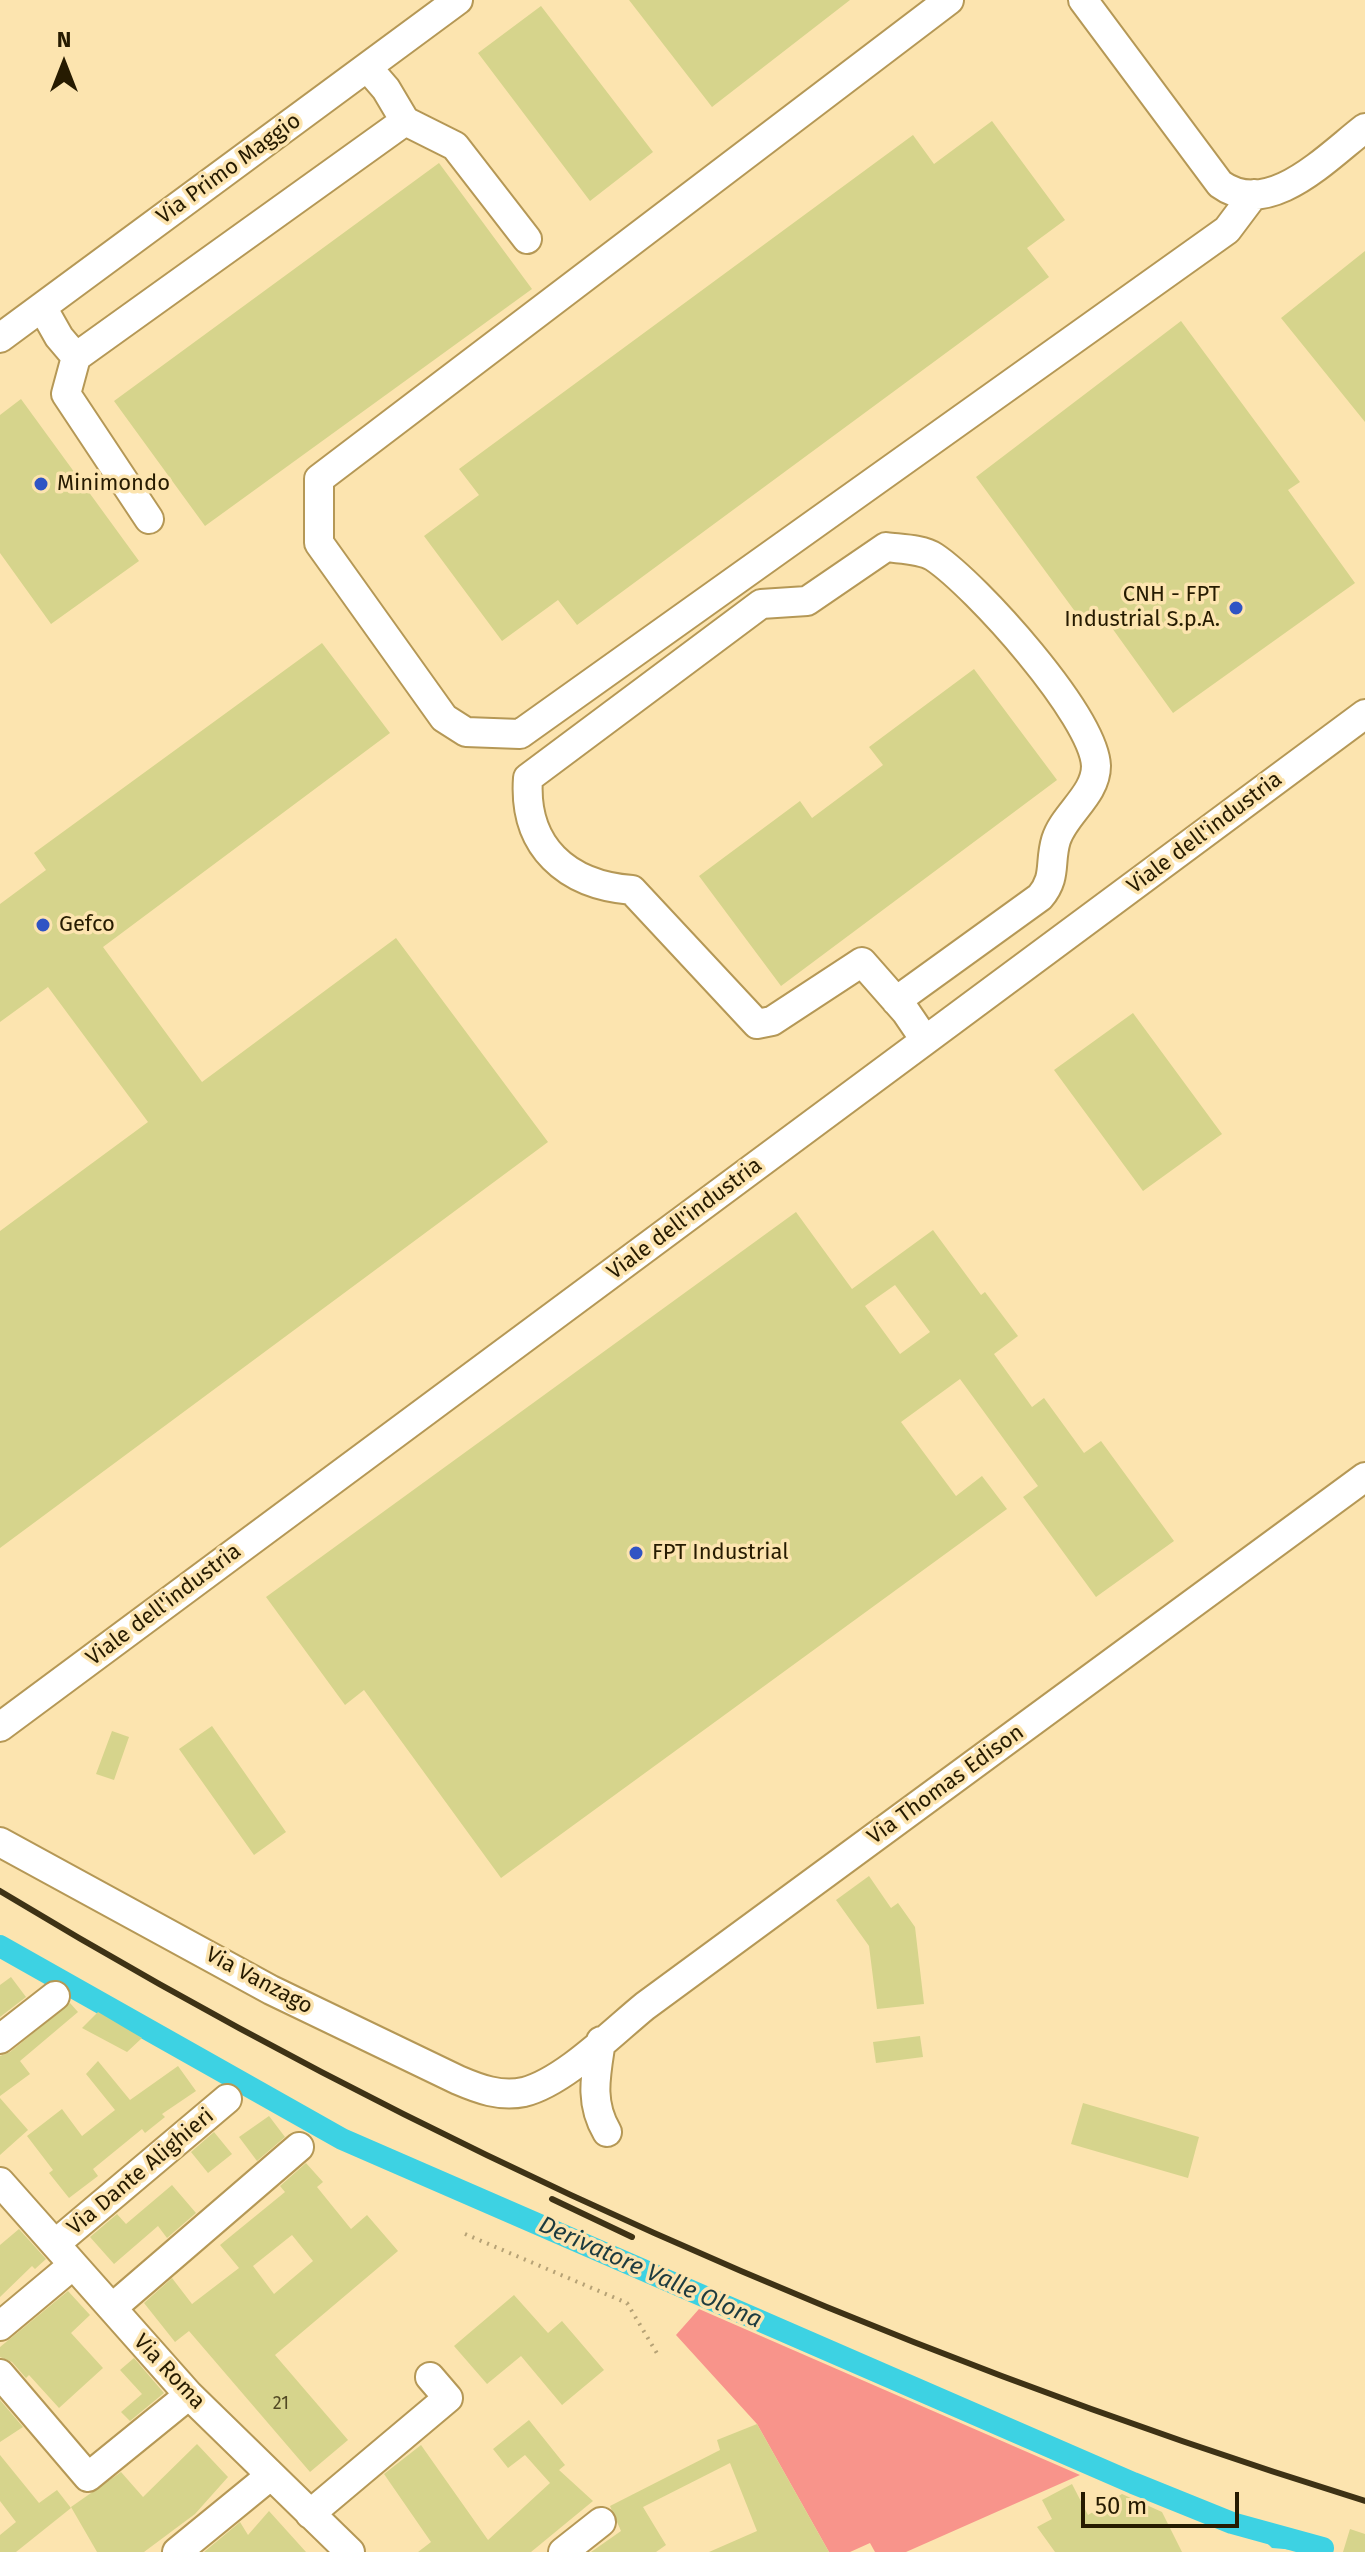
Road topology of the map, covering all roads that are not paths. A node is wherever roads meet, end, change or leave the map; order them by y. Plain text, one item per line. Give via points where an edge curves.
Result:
1 (458, 0) edge
2 (949, 0) edge
3 (1083, 0) edge
4 (367, 67) junction
5 (405, 121) junction
6 (1365, 128) edge
7 (1254, 194) junction
8 (527, 239) dead end
9 (42, 307) junction
10 (0, 338) edge
11 (76, 357) junction
12 (149, 519) dead end
13 (1365, 714) edge
14 (896, 1001) junction
15 (925, 1040) junction
16 (1365, 1477) edge
17 (1, 1728) edge
18 (0, 1842) edge
19 (55, 1996) dead end
20 (0, 2039) edge
21 (601, 2041) junction
22 (527, 2091) joint
23 (227, 2099) dead end
24 (607, 2132) dead end
25 (299, 2147) dead end
26 (0, 2182) edge
27 (64, 2254) junction
28 (112, 2308) junction
29 (0, 2326) edge
30 (0, 2374) edge
31 (430, 2377) dead end
32 (189, 2395) junction
33 (270, 2476) junction
34 (310, 2514) junction
35 (601, 2522) dead end
36 (177, 2552) edge
37 (350, 2552) edge
38 (563, 2552) edge

1 - 4 street, Via Primo Maggio
2 - 7 street via 319,479 319,543 444,718 466,732 520,734 1227,230
3 - 7 street via 1220,184
4 - 5 street
4 - 9 street, Via Primo Maggio
5 - 8 street via 455,146
5 - 11 street
6 - 7 street via 1286,188
9 - 10 street, Via Primo Maggio
9 - 11 street
11 - 12 street via 66,394
13 - 15 street, Viale dell'industria
14 - 14 street via 862,962 772,1021 757,1024 632,890 604,888 574,877 541,842 526,805 528,778 761,604 807,601 886,547 931,555 983,599 1083,725 1096,765 1093,783 1056,839 1051,883 1040,897
14 - 15 street
15 - 17 street, Viale dell'industria
16 - 21 street, Via Thomas Edison
18 - 22 street, Via Vanzago via 271,1990 444,2073 485,2091
19 - 20 street
21 - 22 street, Via Thomas Edison via 561,2074
21 - 24 street via 594,2096
23 - 27 street, Via Dante Alighieri
25 - 28 street
26 - 27 street, Via Roma
27 - 28 street, Via Roma
27 - 29 street, Via Dante Alighieri
28 - 32 street, Via Roma
30 - 32 street via 88,2477
31 - 34 street via 448,2398
32 - 33 street, Via Roma
33 - 34 street, Via Roma
33 - 36 street
34 - 37 street, Via Roma
35 - 38 street

